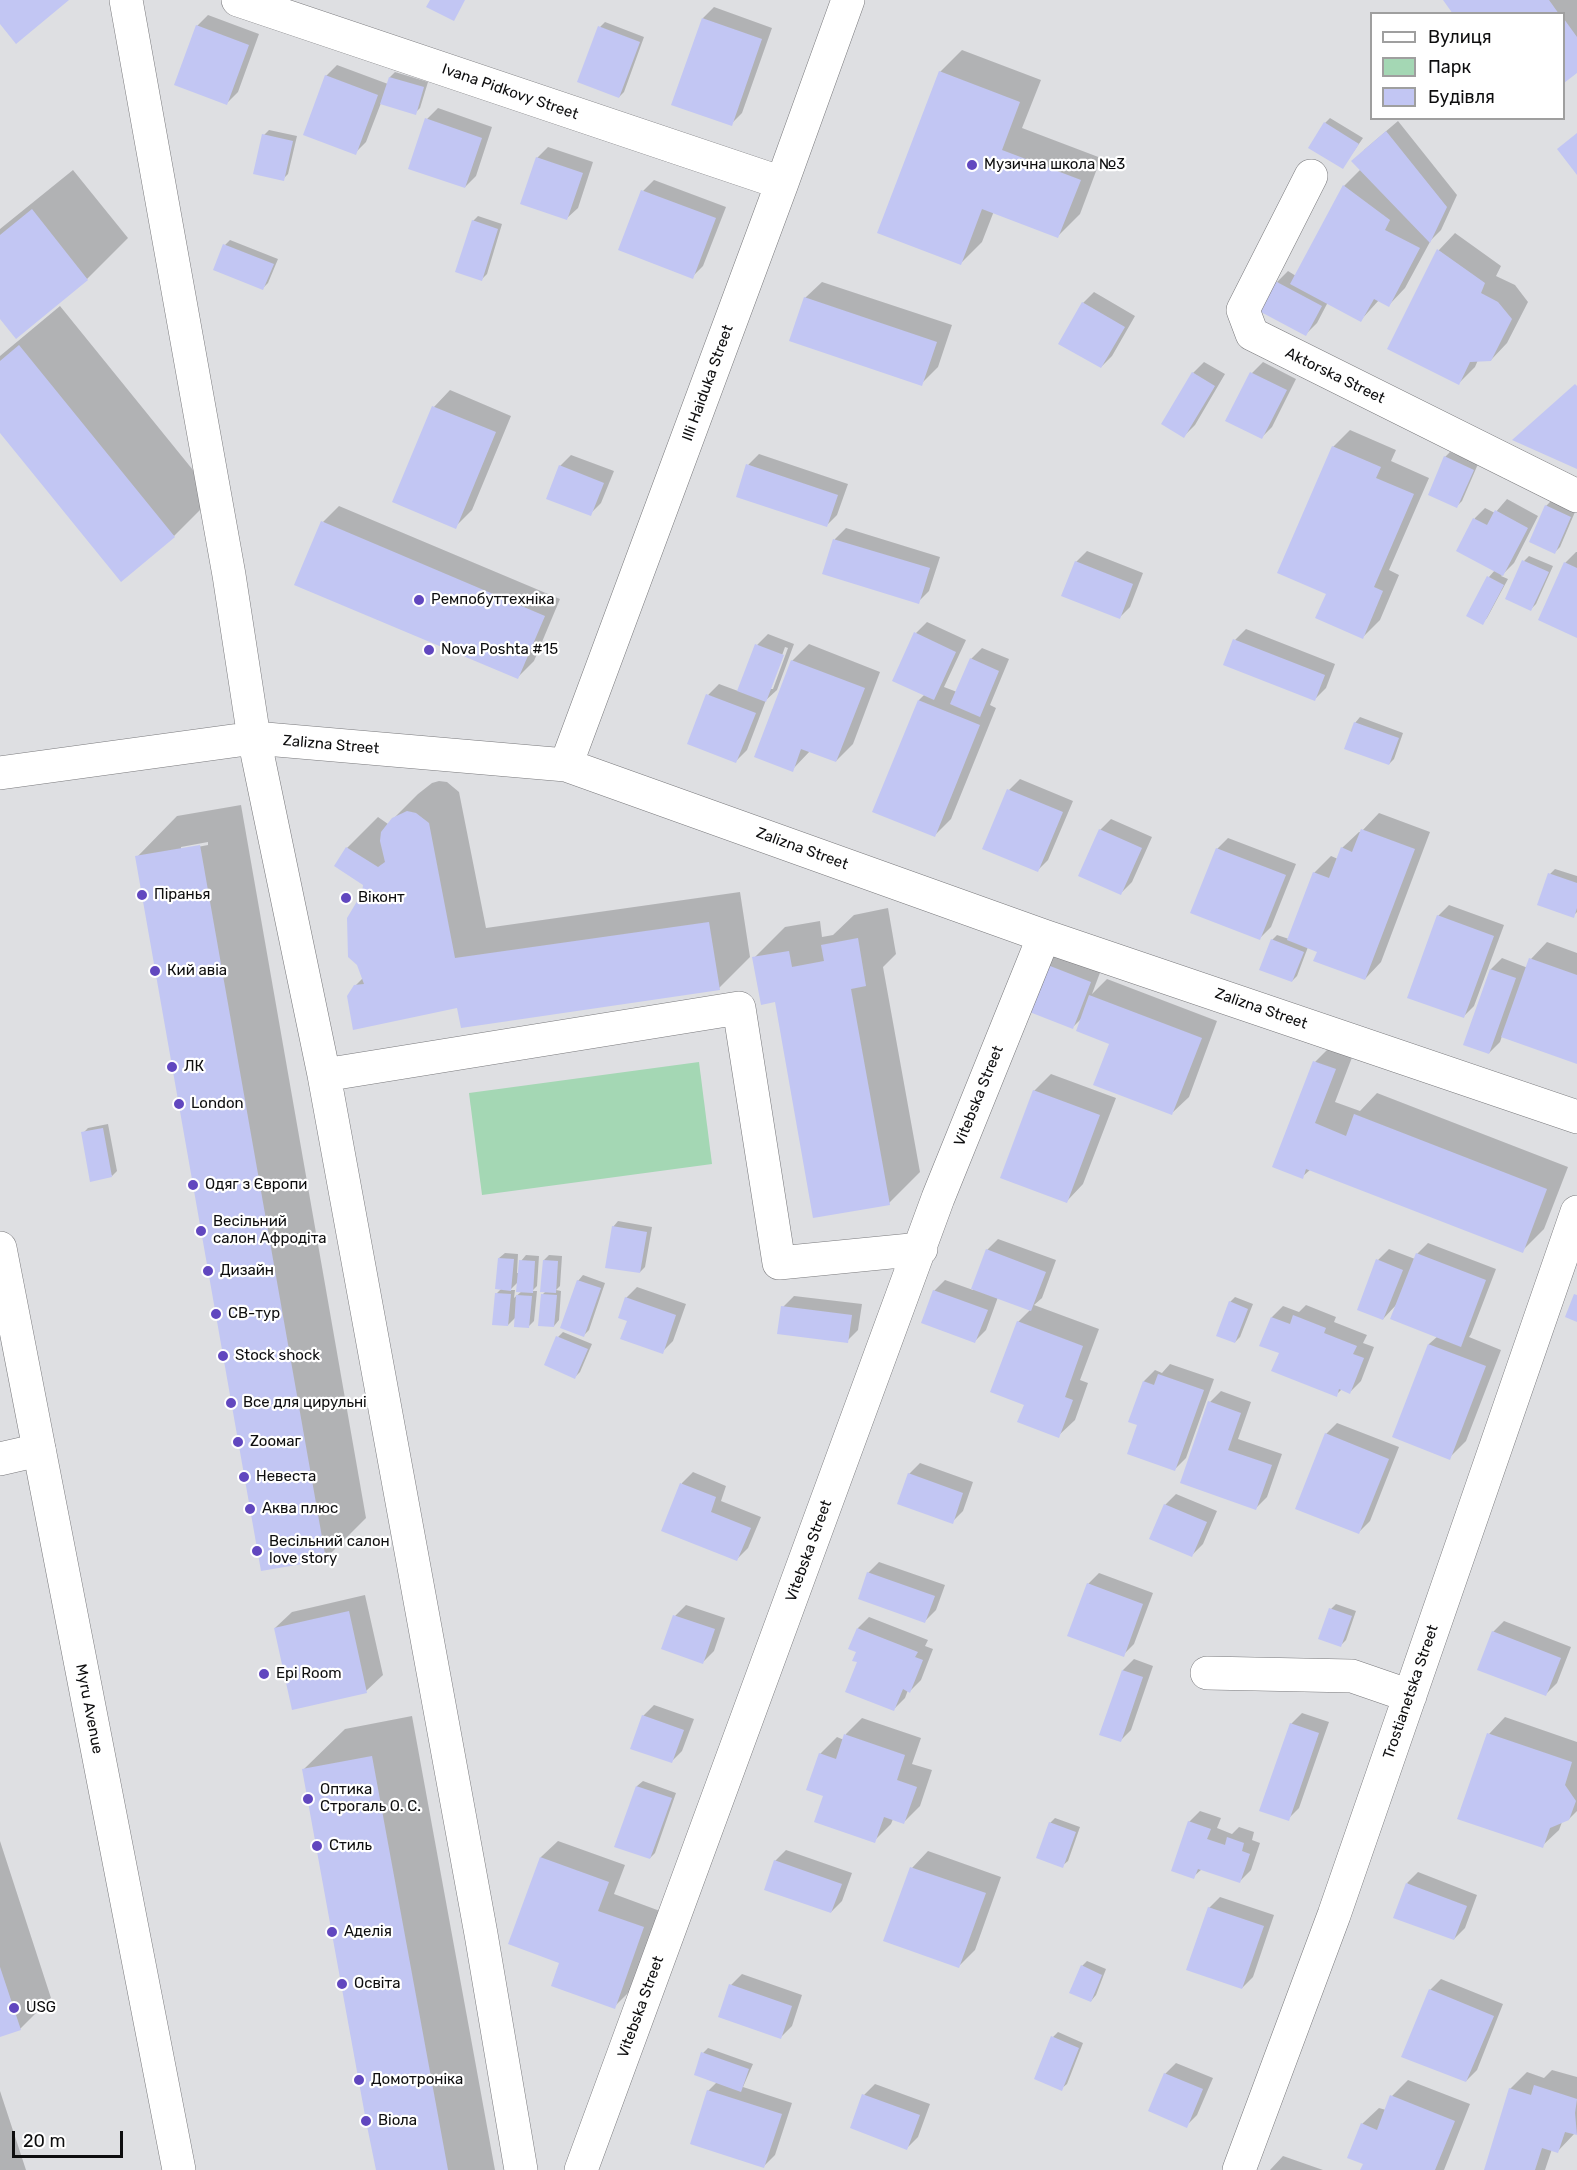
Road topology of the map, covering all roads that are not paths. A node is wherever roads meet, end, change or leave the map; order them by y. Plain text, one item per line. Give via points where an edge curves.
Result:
1 (126, 0) edge
2 (238, 0) edge
3 (848, 0) edge
4 (1311, 176) dead end
5 (782, 183) junction
6 (1577, 496) edge
7 (254, 738) junction
8 (566, 765) junction
9 (0, 773) edge
10 (1044, 936) junction
11 (324, 1075) junction
12 (1577, 1117) edge
13 (1577, 1212) edge
14 (0, 1248) edge
15 (921, 1249) junction
16 (39, 1450) junction
17 (0, 1459) edge
18 (1208, 1673) dead end
19 (1410, 1696) junction
20 (179, 2170) edge
21 (521, 2170) edge
22 (581, 2170) edge
23 (1239, 2170) edge

1 - 7 street via 229,575
2 - 5 street, Ivana Pidkovy Street
3 - 5 street, Illi Haiduka Street
4 - 6 street, Aktorska Street via 1243,310 1252,334
5 - 8 street, Illi Haiduka Street
7 - 8 street, Zalizna Street
7 - 9 street, Zalizna Street
7 - 11 street
8 - 10 street, Zalizna Street
10 - 12 street, Zalizna Street
10 - 15 street, Vitebska Street
11 - 15 street via 739,1008 779,1263
11 - 21 street
13 - 19 street, Trostianetska Street
14 - 16 street, Myru Avenue
15 - 22 street, Vitebska Street
16 - 17 street
16 - 20 street, Myru Avenue
18 - 19 street via 1352,1676
19 - 23 street, Trostianetska Street

